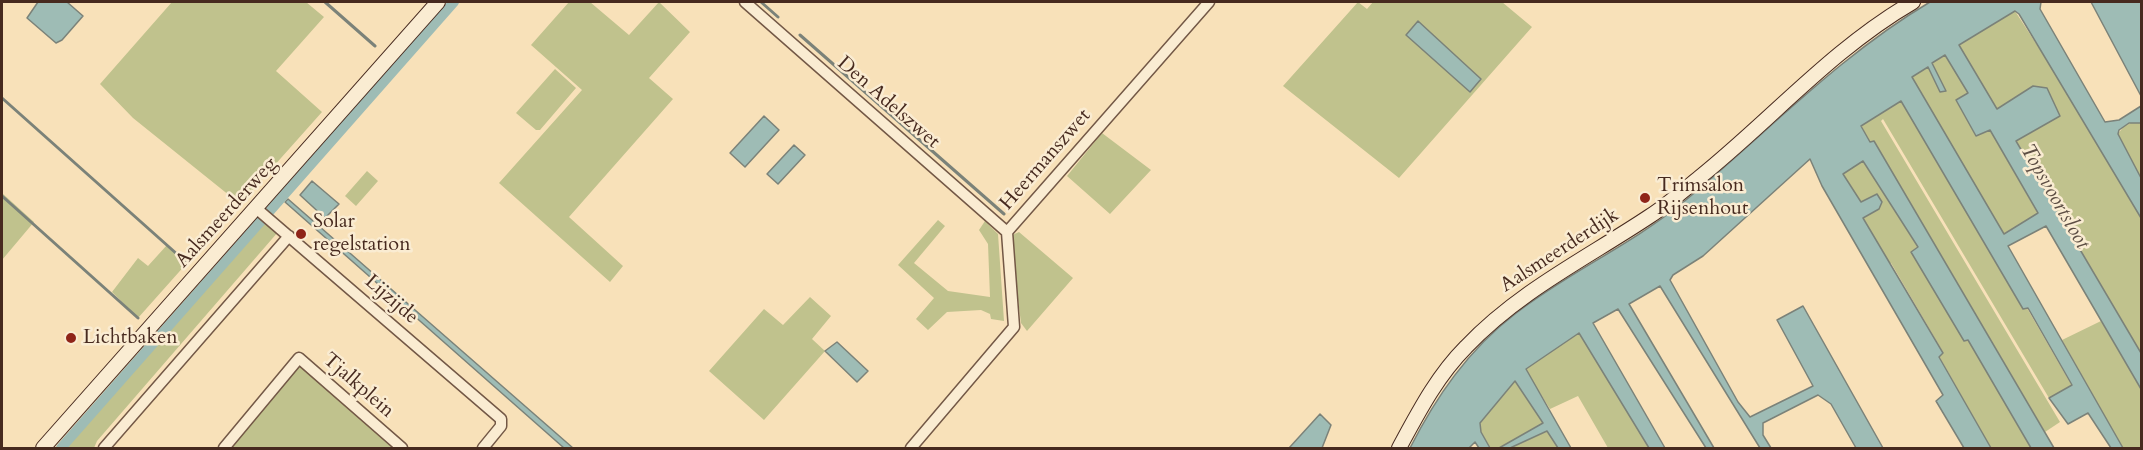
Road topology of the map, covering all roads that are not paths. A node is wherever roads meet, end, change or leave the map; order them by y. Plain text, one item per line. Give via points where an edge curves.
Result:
1 (438, 2) edge
2 (744, 2) edge
3 (1209, 2) edge
4 (1913, 2) edge
5 (263, 214) junction
6 (1007, 232) junction
7 (289, 236) junction
8 (43, 448) edge
9 (104, 448) edge
10 (224, 448) edge
11 (402, 448) edge
12 (483, 448) edge
13 (911, 448) edge
14 (1399, 448) edge

1 - 5 street, Aalsmeerderweg
2 - 6 street, Den Adelszwet
3 - 6 street, Heermanszwet
4 - 14 street, Aalsmeerderdijk via 1847,47 1651,215 1537,286 1492,321 1464,348 1426,397
5 - 7 street, Lijzijde
5 - 8 street, Aalsmeerderweg
6 - 13 street, Heermanszwet via 1014,327
7 - 9 street
7 - 12 street, Lijzijde via 501,418 501,426
10 - 11 street, Tjalkplein via 299,358

